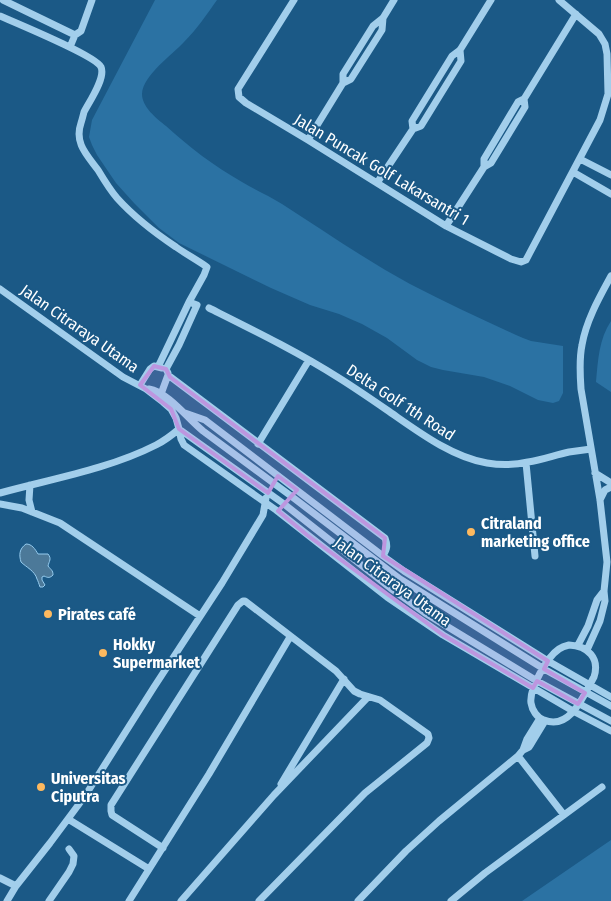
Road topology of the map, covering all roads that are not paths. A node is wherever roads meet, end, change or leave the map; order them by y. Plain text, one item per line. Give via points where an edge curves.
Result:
1 (3, 0) edge
2 (92, 0) edge
3 (294, 0) edge
4 (394, 0) edge
5 (491, 0) edge
6 (559, 0) edge
7 (576, 14) junction
8 (0, 16) edge
9 (76, 35) junction
10 (70, 47) junction
11 (308, 140) junction
12 (580, 159) junction
13 (573, 172) junction
14 (611, 175) edge
15 (378, 183) junction
16 (611, 194) edge
17 (446, 226) junction
18 (611, 276) edge
19 (0, 289) edge
20 (189, 302) junction
21 (209, 308) dead end
22 (309, 360) junction
23 (158, 367) junction
24 (167, 372) junction
25 (143, 387) junction
26 (161, 394) junction
27 (185, 413) junction
28 (179, 430) junction
29 (258, 444) junction
30 (591, 449) junction
31 (526, 463) junction
32 (595, 473) junction
33 (278, 476) junction
34 (273, 483) junction
35 (30, 485) junction
36 (611, 485) edge
37 (296, 489) junction
38 (0, 493) edge
39 (268, 493) junction
40 (291, 496) junction
41 (600, 500) junction
42 (265, 502) junction
43 (0, 504) edge
44 (284, 504) junction
45 (276, 510) junction
46 (32, 512) junction
47 (263, 516) junction
48 (383, 556) junction
49 (535, 556) dead end
50 (604, 591) junction
51 (200, 616) junction
52 (290, 637) junction
53 (581, 641) junction
54 (589, 645) junction
55 (548, 661) junction
56 (544, 669) junction
57 (344, 680) junction
58 (535, 684) junction
59 (590, 685) junction
60 (585, 692) junction
61 (368, 696) junction
62 (611, 697) edge
63 (578, 704) junction
64 (611, 706) edge
65 (574, 711) junction
66 (543, 720) junction
67 (611, 721) edge
68 (611, 731) edge
69 (521, 753) junction
70 (602, 788) dead end
71 (274, 795) junction
72 (564, 814) junction
73 (68, 819) junction
74 (163, 848) junction
75 (70, 849) dead end
76 (149, 869) junction
77 (0, 878) edge
78 (16, 886) junction
79 (7, 901) edge
80 (50, 901) edge
81 (129, 901) edge
82 (181, 901) edge
83 (259, 901) edge
84 (358, 901) edge
85 (451, 901) edge

1 - 9 street
2 - 9 street via 81,31
3 - 11 street, Jalan Puncak Golf Lakarsantri 1 via 238,89 239,97 246,103
4 - 11 street via 383,18 373,26 343,74 343,83
5 - 15 street via 412,120 413,130
6 - 7 street, Jalan Puncak Golf Lakarsantri 1
7 - 12 street, Jalan Puncak Golf Lakarsantri 1 via 599,34 607,54 608,94 605,106
7 - 17 street via 524,99 518,102 484,158 484,167
8 - 10 street
9 - 10 street
10 - 20 street via 96,61 102,72 80,127 82,150 133,214 207,267
11 - 15 street, Jalan Puncak Golf Lakarsantri 1
12 - 13 street, Jalan Puncak Golf Lakarsantri 1
12 - 14 street
13 - 16 street
13 - 17 street, Jalan Puncak Golf Lakarsantri 1 via 526,260 511,259
15 - 17 street, Jalan Puncak Golf Lakarsantri 1
18 - 30 street via 581,346 581,389
19 - 25 street, Jalan Citraraya Utama
20 - 23 street
20 - 24 street via 197,305
21 - 22 street, Delta Golf 1th Road
22 - 29 street
22 - 31 street, Delta Golf 1th Road via 456,453 488,463
23 - 24 street
23 - 25 street via 150,369
24 - 26 street
24 - 29 street
25 - 26 street, Jalan Citraraya Utama
25 - 28 street, Jalan Citraraya Utama via 171,409
26 - 27 street, Jalan Citraraya Utama
27 - 33 street, Jalan Citraraya Utama via 205,420
27 - 34 street, Jalan Citraraya Utama via 202,431
28 - 35 street via 158,444 124,458
28 - 39 street, Jalan Citraraya Utama
28 - 42 street, Jalan Citraraya Utama via 184,445
29 - 48 street via 385,538 387,549
30 - 31 street, Delta Golf 1th Road
30 - 32 street
31 - 49 street
32 - 36 street
32 - 41 street
33 - 34 street
33 - 37 street, Jalan Citraraya Utama
34 - 39 street
34 - 40 street, Jalan Citraraya Utama
35 - 38 street
35 - 46 street
36 - 41 street
37 - 40 street
37 - 48 street, Jalan Citraraya Utama
39 - 42 street
39 - 44 street, Jalan Citraraya Utama
40 - 44 street
40 - 56 street, Jalan Citraraya Utama via 400,579
41 - 50 street via 607,562
42 - 45 street, Jalan Citraraya Utama
42 - 47 street
43 - 46 street
44 - 45 street
44 - 58 street, Jalan Citraraya Utama via 393,590
45 - 47 street
45 - 58 street, Jalan Citraraya Utama via 387,597 443,636
46 - 51 street via 60,523
47 - 51 street
48 - 55 street, Jalan Citraraya Utama
50 - 53 street via 597,600
50 - 54 street via 600,620
51 - 73 street
52 - 57 street via 336,670
52 - 74 street
52 - 74 street via 248,602 240,602 114,801 112,815
53 - 54 street
53 - 55 street via 560,648
54 - 59 street via 596,671
55 - 56 street
55 - 59 street, Jalan Citraraya Utama
56 - 58 street
56 - 60 street, Jalan Citraraya Utama
57 - 61 street via 354,691
57 - 71 street
58 - 63 street, Jalan Citraraya Utama
58 - 65 street, Jalan Citraraya Utama
58 - 66 street via 530,696 531,704
59 - 60 street
59 - 62 street, Jalan Citraraya Utama
60 - 63 street
60 - 64 street, Jalan Citraraya Utama
61 - 71 street
61 - 83 street via 380,700 428,734 428,741 365,793
63 - 65 street
63 - 67 street, Jalan Citraraya Utama
65 - 66 street via 561,721
65 - 68 street, Jalan Citraraya Utama
66 - 69 street via 531,744
69 - 72 street
69 - 84 street via 439,820
70 - 72 street
71 - 82 street
72 - 85 street
73 - 76 street
73 - 78 street
74 - 76 street
75 - 80 street via 74,856 73,864
76 - 81 street
77 - 78 street
78 - 79 street

